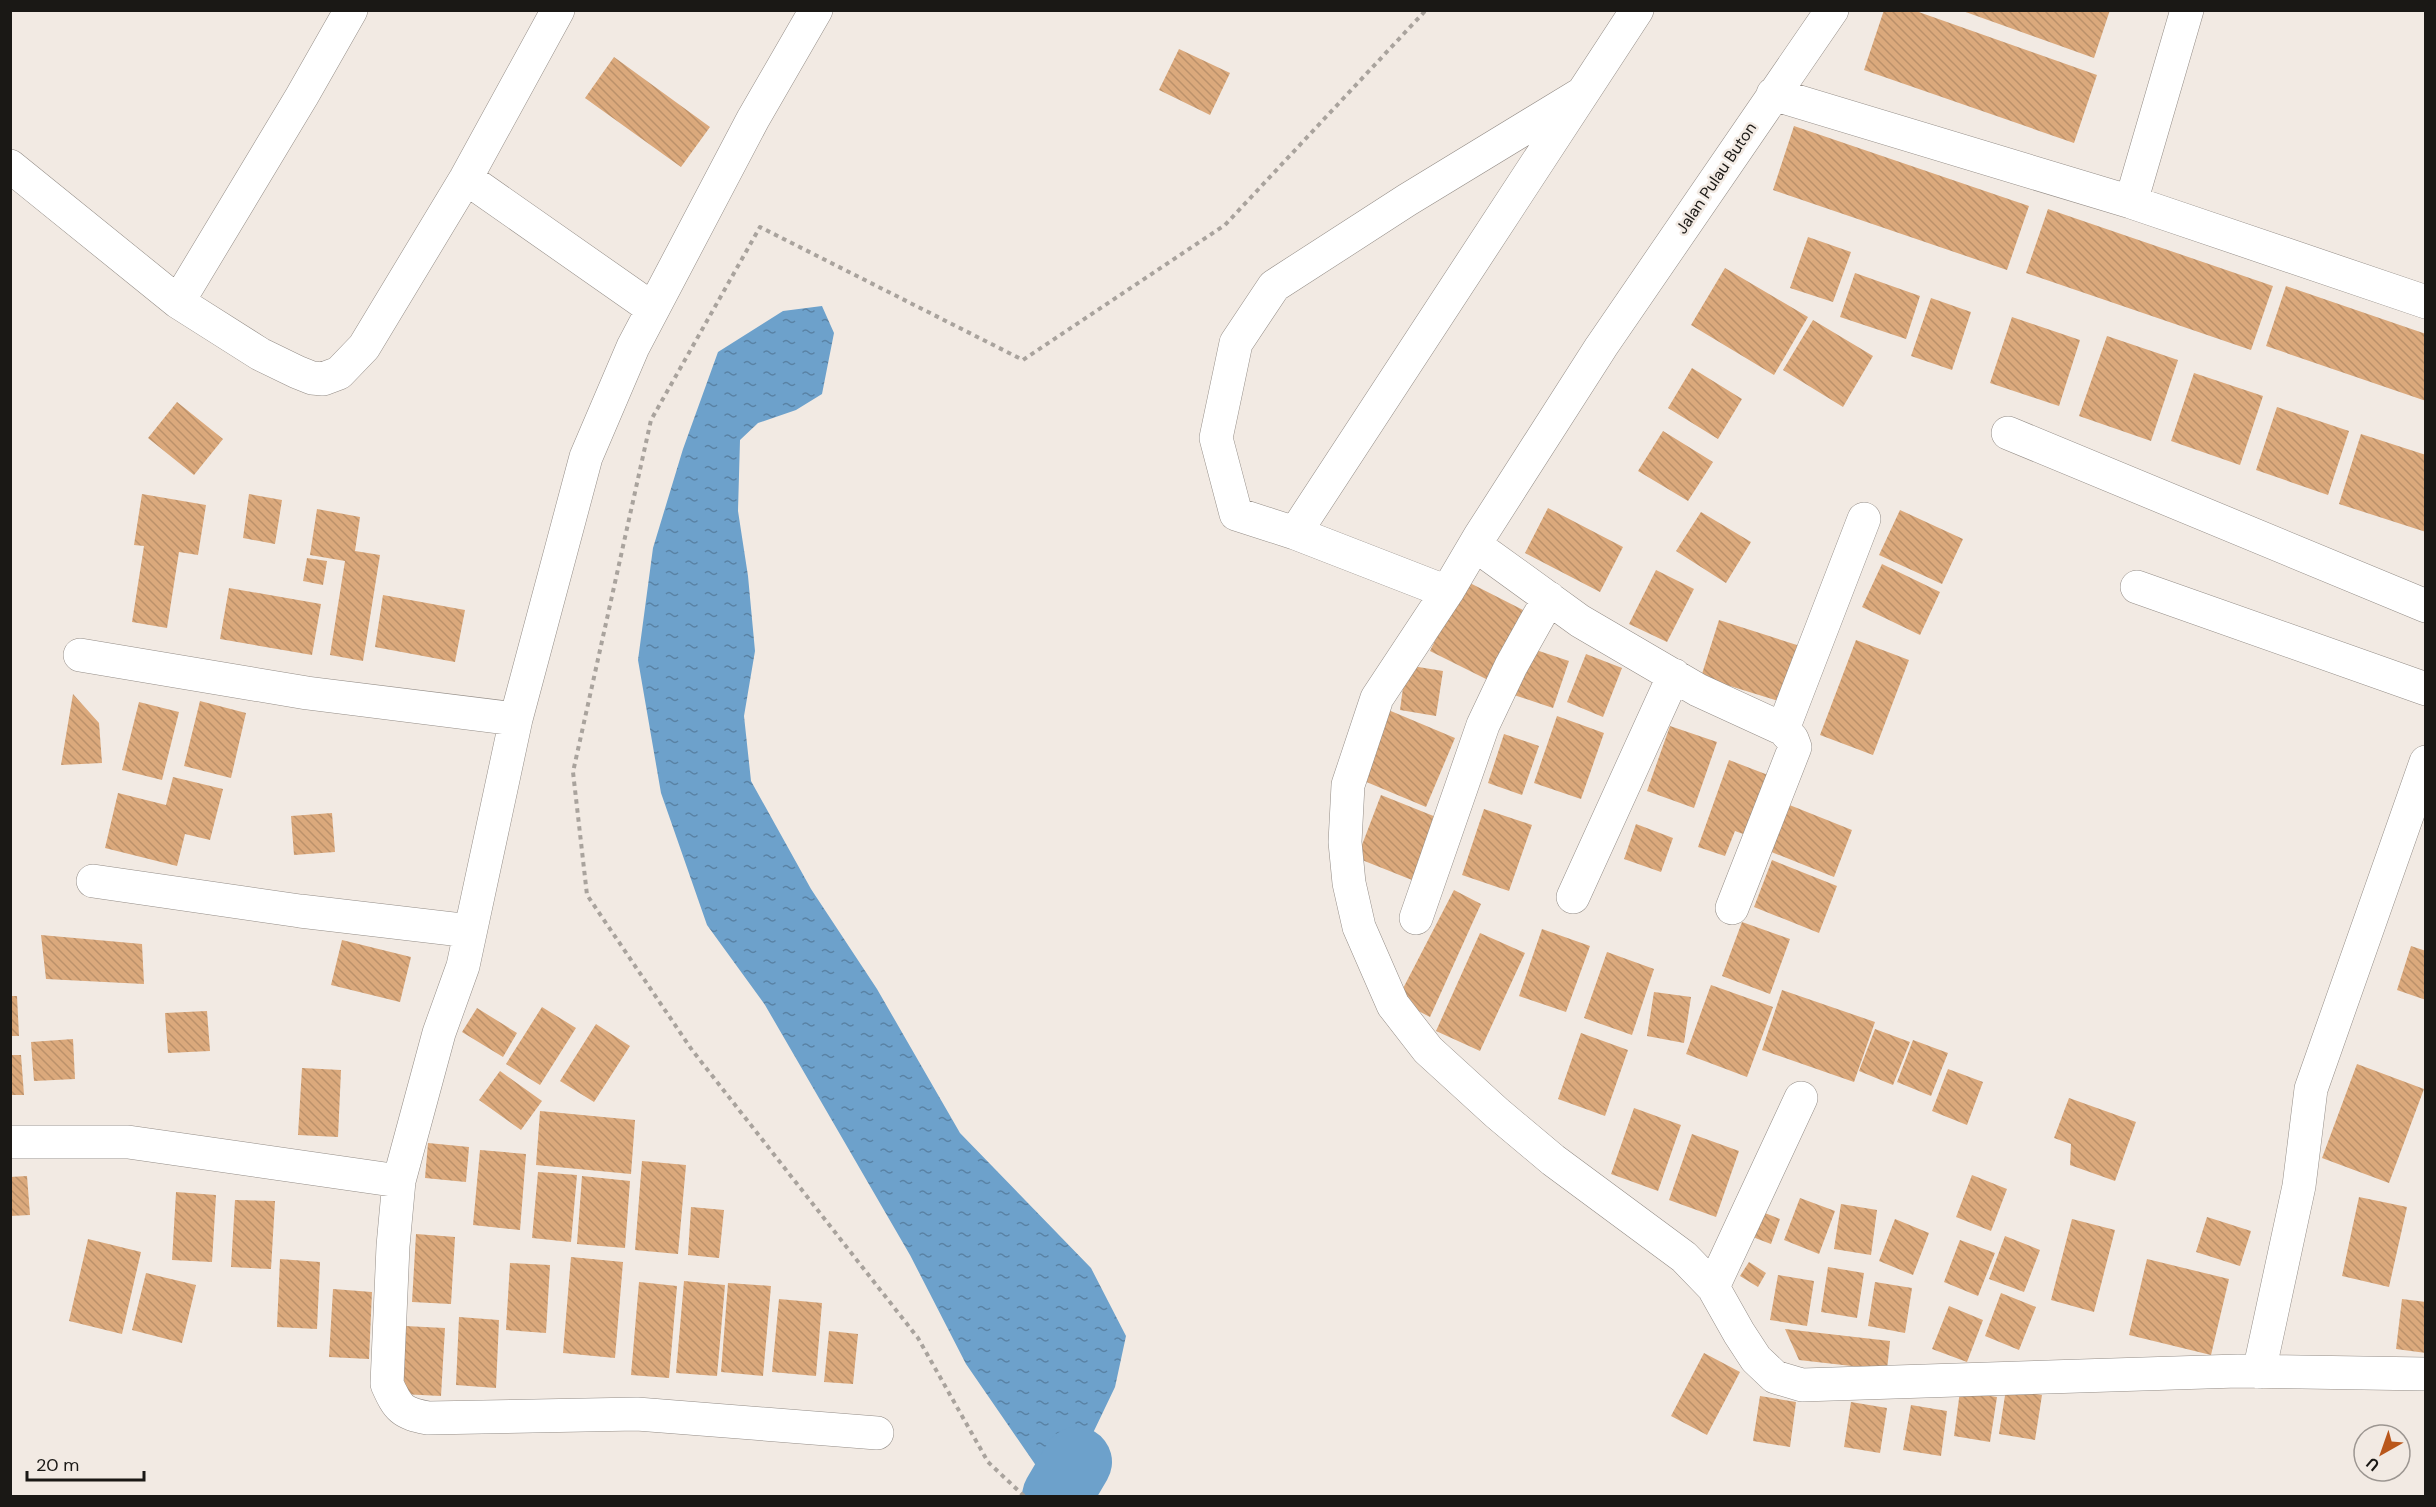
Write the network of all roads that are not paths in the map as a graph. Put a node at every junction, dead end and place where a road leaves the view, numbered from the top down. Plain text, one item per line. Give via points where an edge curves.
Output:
1 (351, 10) edge
2 (558, 10) edge
3 (816, 10) edge
4 (1832, 10) edge
5 (2187, 10) edge
6 (1628, 17) edge
7 (1581, 94) junction
8 (1773, 94) junction
9 (10, 166) edge
10 (466, 178) junction
11 (2131, 201) junction
12 (178, 302) junction
13 (2426, 302) edge
14 (653, 309) junction
15 (2008, 433) dead end
16 (1863, 519) dead end
17 (1295, 533) junction
18 (1475, 545) junction
19 (2137, 587) dead end
20 (1447, 592) junction
21 (1549, 598) junction
22 (2426, 606) edge
23 (80, 655) dead end
24 (1674, 675) junction
25 (2426, 689) edge
26 (516, 719) junction
27 (1783, 729) junction
28 (2426, 762) edge
29 (93, 881) dead end
30 (1573, 897) dead end
31 (1732, 908) dead end
32 (1416, 918) dead end
33 (470, 931) junction
34 (1801, 1098) dead end
35 (10, 1142) edge
36 (399, 1181) junction
37 (1713, 1287) junction
38 (2259, 1372) junction
39 (2426, 1374) edge
40 (877, 1433) dead end

1 - 12 street
2 - 10 street
3 - 14 street via 753,119
4 - 8 street, Jalan Pulau Buton
5 - 11 street
6 - 7 street
7 - 17 street
7 - 17 street via 1274,286 1236,343 1216,438 1236,514
8 - 11 street
8 - 18 street, Jalan Pulau Buton via 1601,347
9 - 12 street
10 - 12 street via 364,347 339,373 323,379 297,372 260,354
10 - 14 street
11 - 13 street
14 - 26 street via 586,457
15 - 22 street
16 - 27 street
17 - 20 street
18 - 20 street, Jalan Pulau Buton
18 - 21 street
19 - 25 street
20 - 37 street, Jalan Pulau Buton via 1377,698 1348,785 1345,842 1359,927 1393,1005 1428,1050 1553,1160 1684,1257
21 - 24 street via 1580,621
21 - 32 street via 1483,725
23 - 26 street via 307,693
24 - 27 street
24 - 30 street
26 - 33 street
27 - 31 street via 1795,747
28 - 38 street via 2311,1089 2299,1186
29 - 33 street
33 - 36 street
34 - 37 street
35 - 36 street via 128,1142
36 - 40 street via 387,1384 393,1398 408,1414 428,1418 637,1414
37 - 38 street, Jalan Pulau Buton via 1756,1359 1775,1377 1802,1385
38 - 39 street, Jalan Pulau Buton

